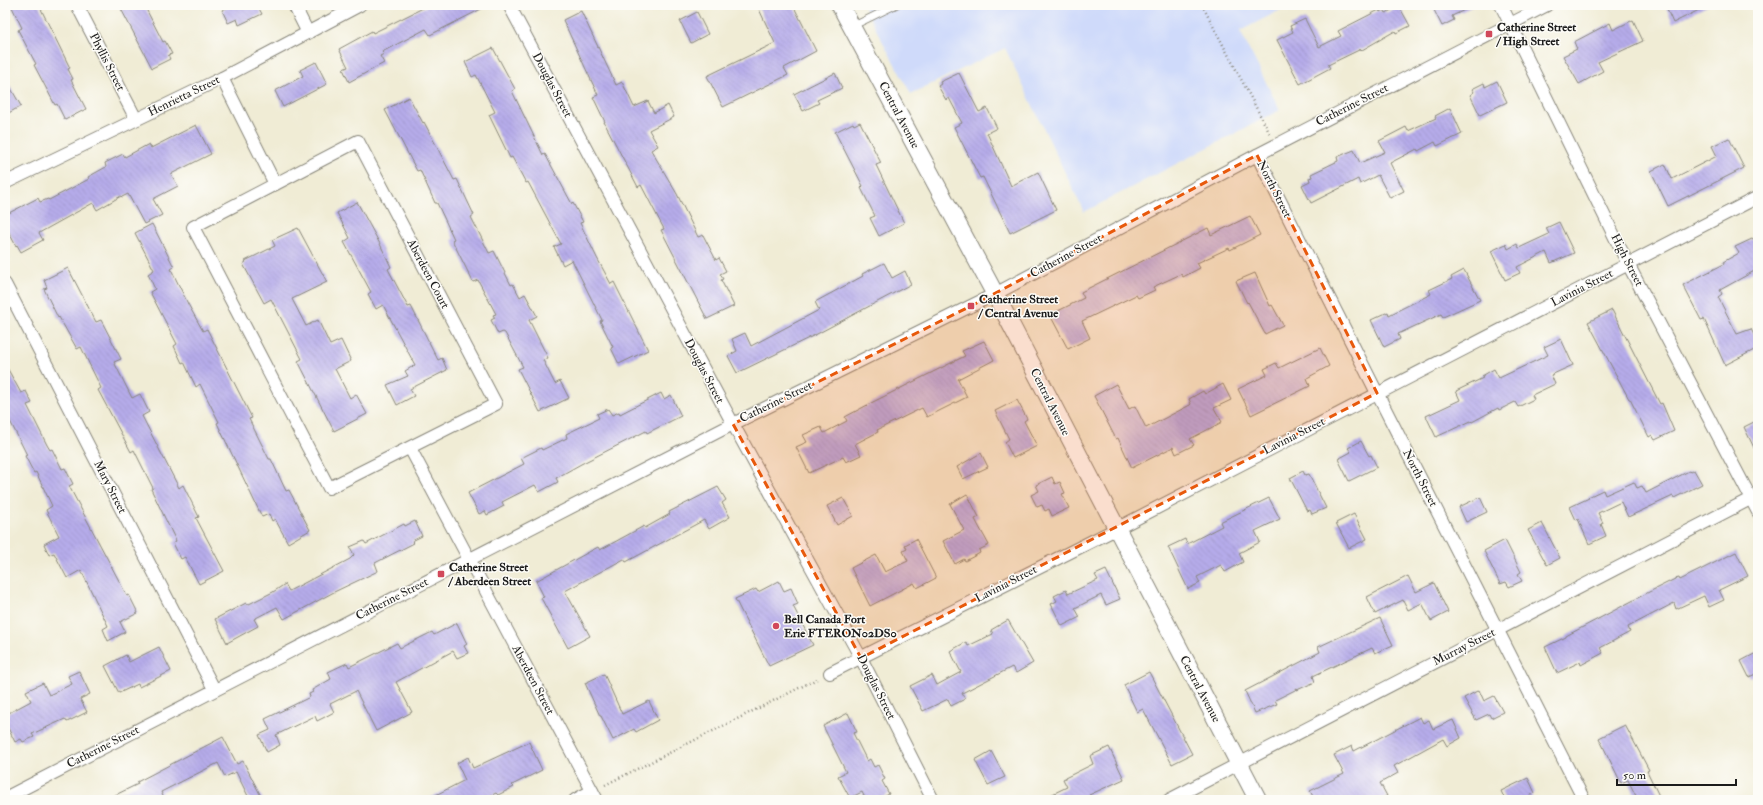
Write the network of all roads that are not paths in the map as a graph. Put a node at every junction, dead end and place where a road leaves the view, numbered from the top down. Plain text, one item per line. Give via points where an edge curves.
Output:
1 (77, 5) edge
2 (294, 5) edge
3 (360, 5) edge
4 (509, 5) edge
5 (840, 5) edge
6 (896, 5) edge
7 (1501, 5) edge
8 (1547, 5) edge
9 (1510, 23) junction
10 (852, 27) junction
11 (308, 33) junction
12 (222, 78) junction
13 (136, 119) junction
14 (1257, 155) junction
15 (5, 183) edge
16 (275, 184) junction
17 (1758, 197) edge
18 (1628, 264) junction
19 (5, 284) edge
20 (994, 294) junction
21 (1376, 393) junction
22 (733, 424) junction
23 (410, 448) junction
24 (1755, 497) edge
25 (1758, 512) edge
26 (1116, 528) junction
27 (468, 560) junction
28 (1498, 630) junction
29 (860, 658) junction
30 (830, 673) road end
31 (214, 689) junction
32 (1239, 764) junction
33 (595, 795) edge
34 (5, 798) edge
35 (575, 800) edge
36 (933, 800) edge
37 (1169, 800) edge
38 (1258, 800) edge
39 (1584, 800) edge

1 - 13 street, Phyllis Street
2 - 11 street
3 - 11 street, Henrietta Street
4 - 22 street, Douglas Street
5 - 10 main road, Central Avenue
6 - 10 lane
7 - 9 street, High Street
8 - 9 street, Catherine Street
9 - 14 street, Catherine Street
9 - 18 street, High Street
10 - 20 main road, Central Avenue
11 - 12 street, Henrietta Street
12 - 13 street, Henrietta Street
12 - 16 street
13 - 15 street, Henrietta Street
14 - 20 street, Catherine Street
14 - 21 street, North Street
16 - 23 street, Aberdeen Court via 193,227 329,488
16 - 23 street, Aberdeen Court via 358,141 496,404
17 - 18 street, Lavinia Street
18 - 21 street, Lavinia Street
18 - 24 street, High Street
19 - 31 street, Mary Street
20 - 22 street, Catherine Street
20 - 26 main road, Central Avenue
21 - 26 street, Lavinia Street
21 - 28 street, North Street
22 - 27 street, Catherine Street
22 - 29 street, Douglas Street
23 - 27 street
24 - 25 street, High Street
24 - 28 street, Murray Street
26 - 29 street, Lavinia Street
26 - 32 main road, Central Avenue
27 - 31 street, Catherine Street
27 - 33 street, Aberdeen Street
28 - 32 street, Murray Street
28 - 39 street, North Street
29 - 30 street, Lavinia Street
29 - 36 street, Douglas Street
31 - 34 street, Catherine Street
32 - 37 street, Murray Street
32 - 38 main road, Central Avenue
33 - 35 street

